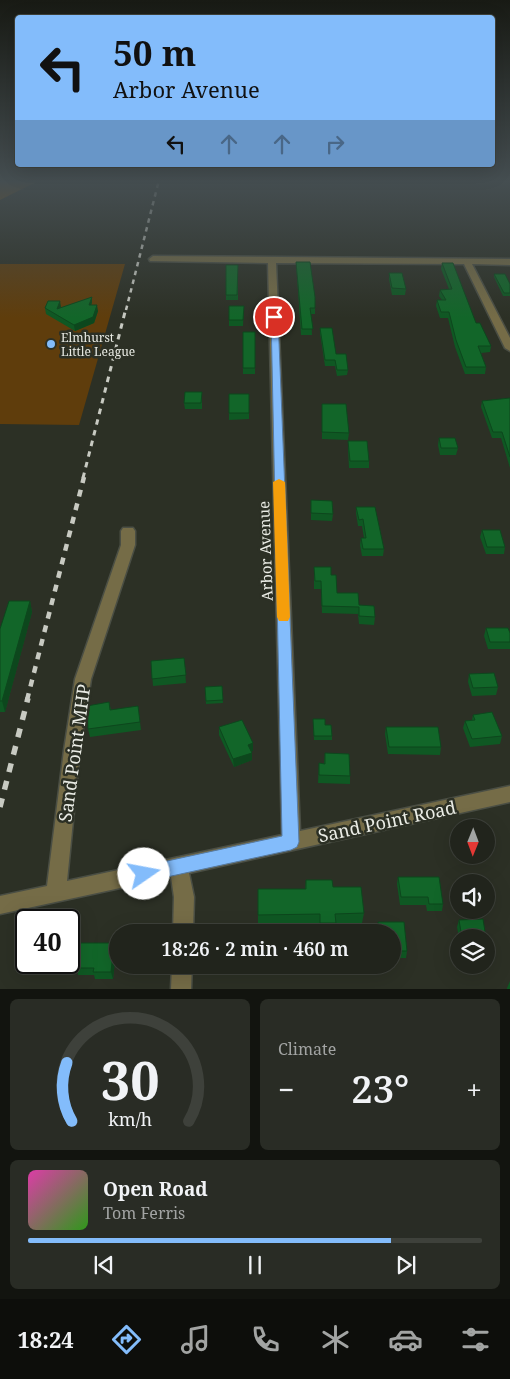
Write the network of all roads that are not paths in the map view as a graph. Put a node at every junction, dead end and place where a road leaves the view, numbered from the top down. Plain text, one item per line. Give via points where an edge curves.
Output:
1 (153, 259) dead end
2 (272, 259) junction
3 (467, 262) junction
4 (510, 262) edge
5 (510, 348) edge
6 (128, 531) dead end
7 (510, 794) edge
8 (291, 842) junction
9 (178, 867) junction
10 (56, 892) junction
11 (0, 905) edge
12 (183, 924) edge
13 (182, 974) edge
14 (181, 989) edge

1 - 2 street
2 - 3 street
2 - 8 street, Arbor Avenue
3 - 4 street
3 - 5 street
6 - 10 street, Sand Point MHP via 128,545 84,679 72,750
7 - 8 street, Sand Point Road
8 - 9 street, Sand Point Road
9 - 10 street, Sand Point Road
9 - 12 street via 184,897
10 - 11 street, Sand Point Road
13 - 14 street

